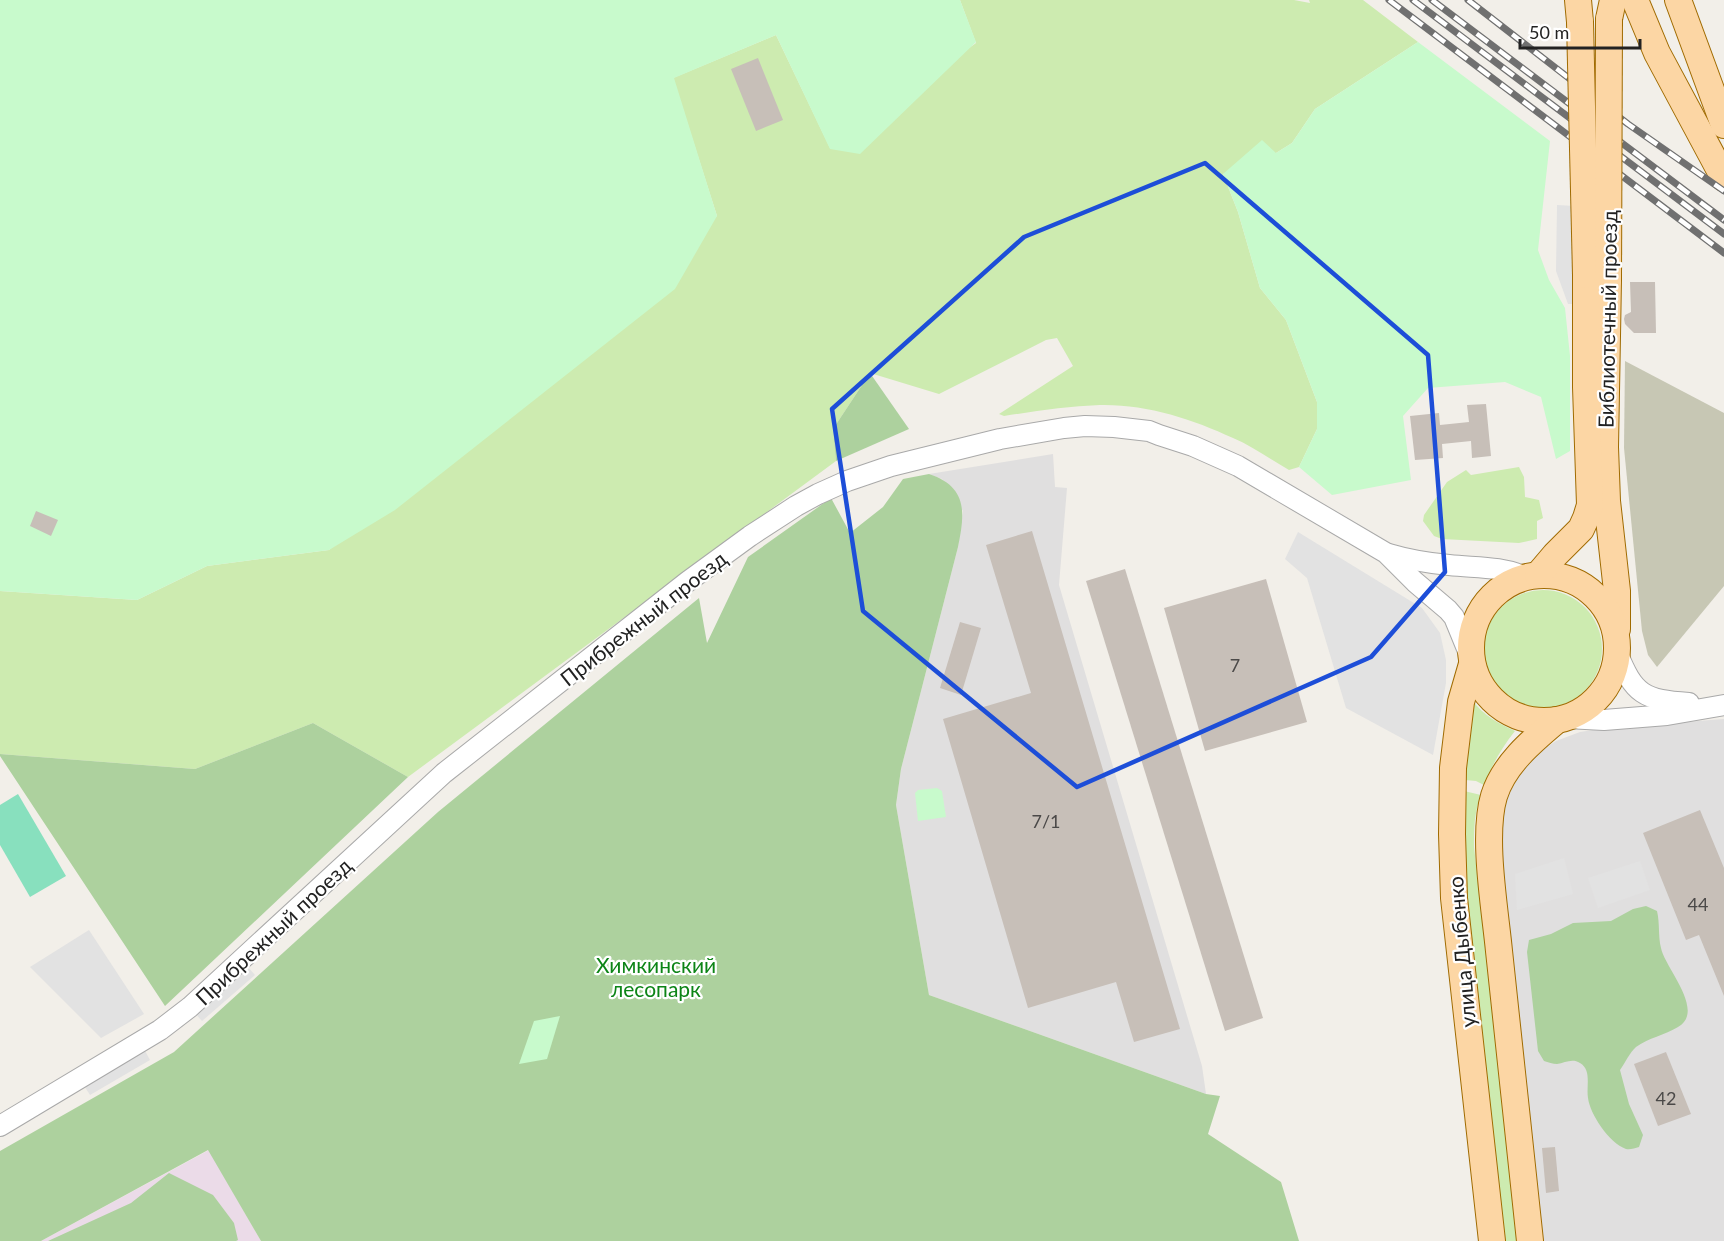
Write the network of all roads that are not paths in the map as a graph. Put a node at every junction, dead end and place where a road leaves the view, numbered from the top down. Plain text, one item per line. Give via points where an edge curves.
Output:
1 (1635, 0) edge
2 (1678, 0) edge
3 (1611, 10) edge
4 (1579, 11) edge
5 (1724, 125) edge
6 (1724, 177) edge
7 (1597, 277) junction
8 (1386, 554) junction
9 (1533, 576) junction
10 (1617, 645) junction
11 (1471, 660) junction
12 (1723, 705) edge
13 (1562, 719) junction
14 (0, 1126) edge
15 (1492, 1241) edge
16 (1530, 1241) edge

1 - 6 main road via 1658,53
2 - 5 main road
3 - 7 main road, Библиотечный проезд, bridge
4 - 7 main road, Библиотечный проезд, bridge
7 - 9 main road, Библиотечный проезд via 1586,387 1590,505 1581,529
7 - 10 main road, Библиотечный проезд
8 - 9 street, Прибрежный проезд via 1435,564 1508,569
8 - 11 street, Прибрежный проезд via 1454,617
8 - 14 street, Прибрежный проезд via 1238,466 1149,431 1085,426 1041,431 956,449 847,481 796,506 732,549 452,766 230,972 160,1030
9 - 10 main road via 1557,576 1590,591 1612,621
9 - 11 main road via 1500,589 1484,606 1470,640
10 - 12 street via 1632,684 1648,696 1664,701
10 - 13 main road via 1613,674 1602,693 1586,708
11 - 13 main road via 1478,682 1503,710 1538,722
11 - 15 main road, улица Дыбенко via 1452,768 1454,898
12 - 13 street via 1667,715
13 - 16 main road, улица Дыбенко via 1512,763 1494,796 1490,816 1493,888

